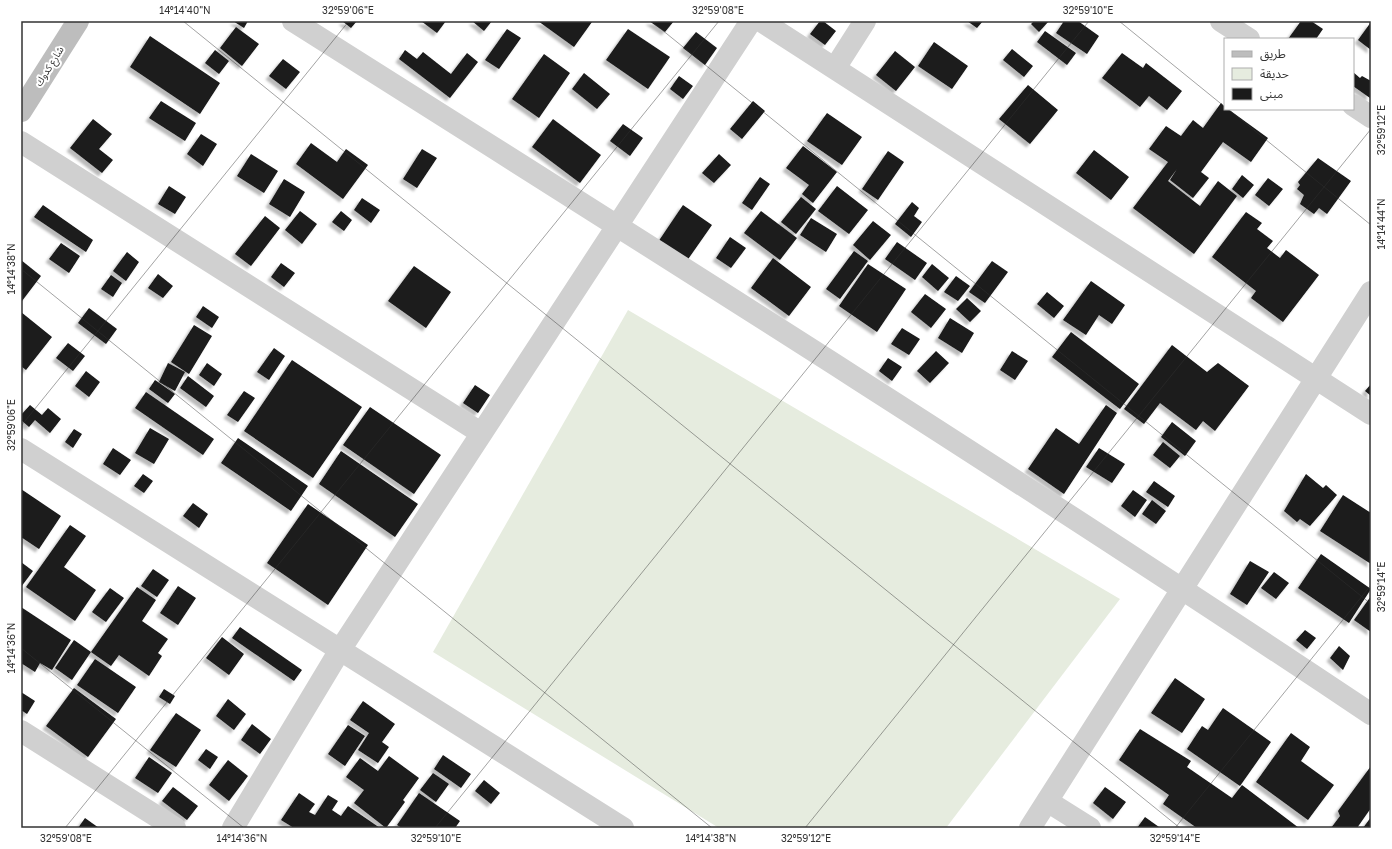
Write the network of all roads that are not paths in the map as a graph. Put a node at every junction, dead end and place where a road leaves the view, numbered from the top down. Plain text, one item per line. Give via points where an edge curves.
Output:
1 (78, 21) edge
2 (293, 21) edge
3 (751, 21) edge
4 (761, 21) edge
5 (864, 21) edge
6 (1220, 21) edge
7 (1247, 38) edge
8 (835, 68) junction
9 (1354, 106) edge
10 (21, 111) edge
11 (1371, 117) edge
12 (21, 142) edge
13 (617, 225) junction
14 (1371, 292) edge
15 (1316, 378) junction
16 (1371, 414) edge
17 (481, 433) junction
18 (21, 449) edge
19 (1182, 588) junction
20 (340, 650) junction
21 (1371, 714) edge
22 (21, 731) edge
23 (1047, 801) junction
24 (175, 828) edge
25 (233, 828) edge
26 (622, 828) edge
27 (1030, 828) edge
28 (1090, 828) edge

1 - 10 street, شارع كدوك
2 - 13 street
3 - 13 street
4 - 8 street
5 - 8 street
6 - 7 street
8 - 15 street
9 - 11 street
12 - 17 street
13 - 17 street
13 - 19 street
14 - 15 street
15 - 16 street
15 - 19 street
17 - 20 street
18 - 20 street
19 - 21 street
19 - 23 street
20 - 25 street
20 - 26 street
22 - 24 street
23 - 27 street
23 - 28 street

